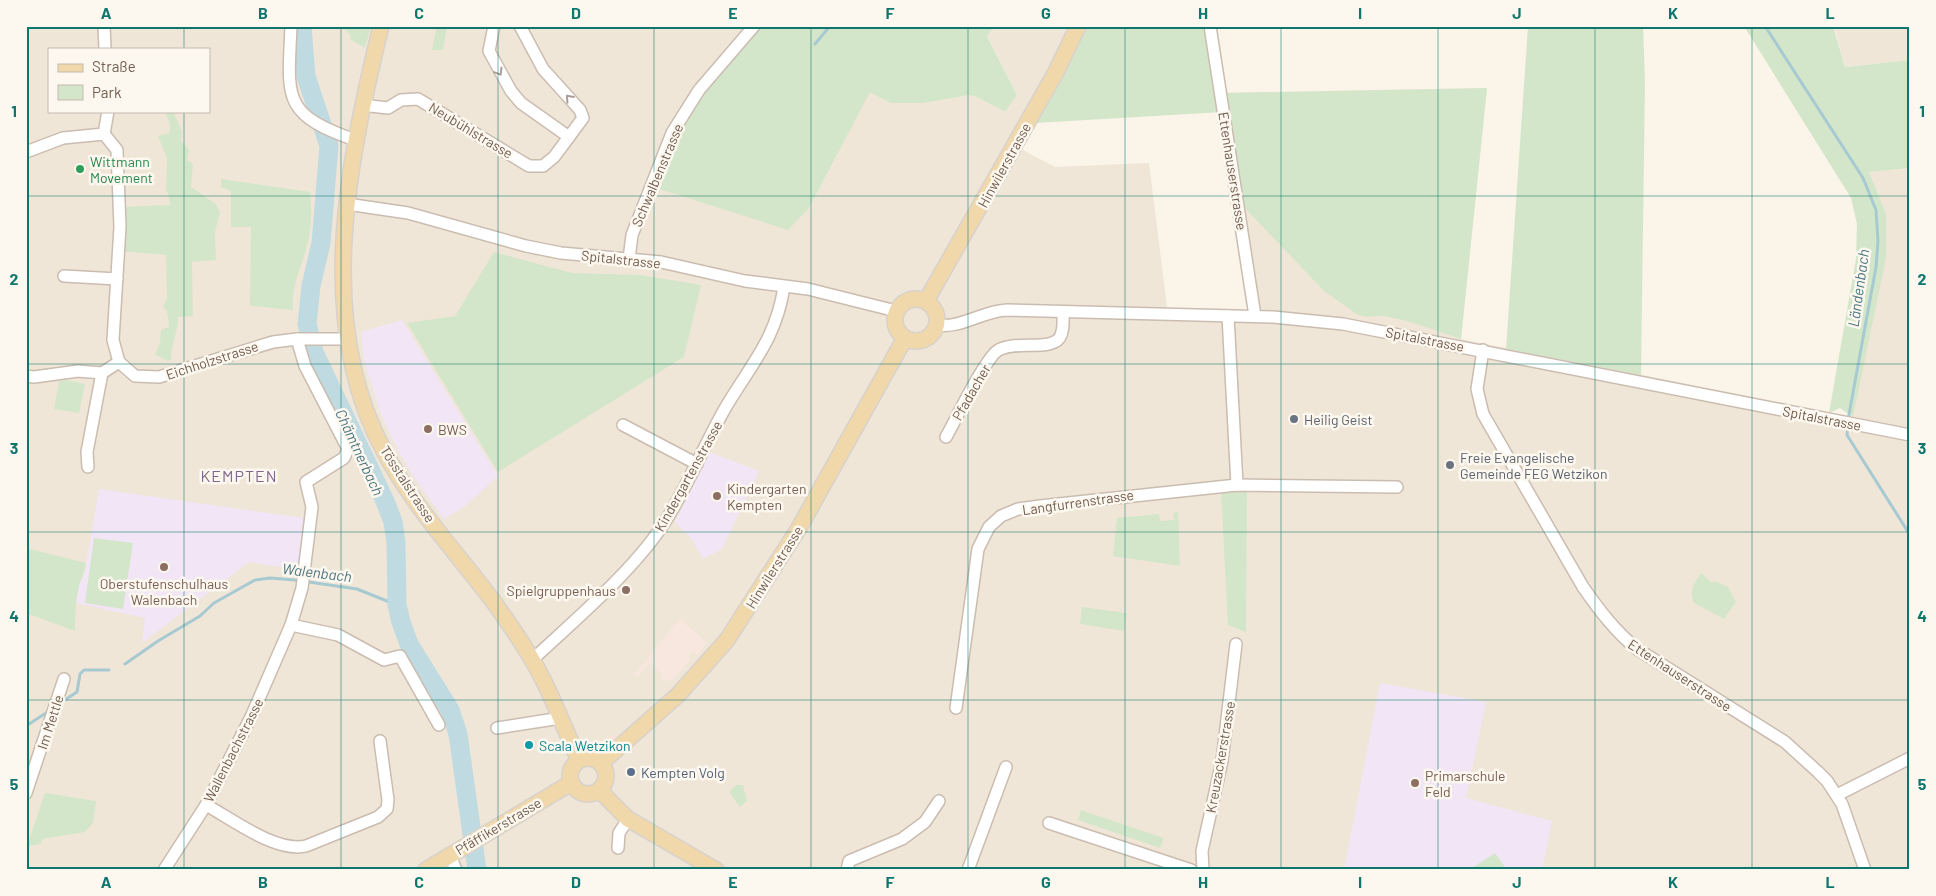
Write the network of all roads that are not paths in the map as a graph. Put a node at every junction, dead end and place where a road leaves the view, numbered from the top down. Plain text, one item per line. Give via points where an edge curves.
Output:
1 (104, 26) edge
2 (291, 26) edge
3 (381, 26) edge
4 (494, 26) edge
5 (520, 26) edge
6 (754, 26) edge
7 (1078, 26) edge
8 (1210, 26) edge
9 (105, 48) edge
10 (362, 105) junction
11 (108, 112) edge
12 (104, 134) junction
13 (569, 137) junction
14 (356, 140) junction
15 (26, 152) edge
16 (347, 204) junction
17 (629, 258) junction
18 (64, 276) dead end
19 (117, 280) junction
20 (784, 286) junction
21 (926, 301) junction
22 (896, 311) junction
23 (1063, 312) junction
24 (1228, 316) junction
25 (1254, 316) junction
26 (936, 325) junction
27 (905, 338) junction
28 (299, 339) junction
29 (346, 339) junction
30 (1483, 350) junction
31 (119, 362) junction
32 (102, 372) junction
33 (26, 376) edge
34 (623, 425) dead end
35 (1910, 435) edge
36 (946, 437) dead end
37 (697, 464) junction
38 (88, 467) dead end
39 (1237, 485) junction
40 (1397, 487) dead end
41 (291, 625) junction
42 (1236, 644) dead end
43 (532, 660) junction
44 (64, 679) dead end
45 (956, 708) dead end
46 (561, 718) junction
47 (438, 725) dead end
48 (497, 728) dead end
49 (380, 741) dead end
50 (1910, 758) edge
51 (579, 760) junction
52 (601, 763) junction
53 (1006, 767) dead end
54 (571, 784) junction
55 (600, 791) junction
56 (26, 794) edge
57 (1837, 795) junction
58 (939, 801) dead end
59 (206, 805) junction
60 (628, 819) junction
61 (1049, 823) dead end
62 (618, 848) dead end
63 (455, 852) junction
64 (164, 870) edge
65 (426, 870) edge
66 (456, 870) edge
67 (716, 870) edge
68 (847, 870) edge
69 (968, 870) edge
70 (1192, 870) edge
71 (1203, 870) edge
72 (1865, 870) edge

1 - 9 street
2 - 14 street via 289,85 294,103 309,119
3 - 10 main road, Tösstalstrasse
4 -> 13 street via 489,52 511,91 521,103
13 -> 5 street, Neubühlstrasse via 583,118 580,110 543,69
6 - 17 street, Schwalbenstrasse via 699,90 672,133 632,235
7 - 21 main road, Hinwilerstrasse via 1056,72
8 - 25 street, Ettenhauserstrasse via 1254,299
10 - 13 street, Neubühlstrasse via 388,108 402,100 418,99 529,166 543,166
10 - 14 main road, Tösstalstrasse
11 - 12 street
12 - 15 street via 63,138
12 - 19 street via 117,150 120,227
14 - 16 main road, Tösstalstrasse
16 - 17 street, Spitalstrasse via 408,213 562,253
16 - 29 main road, Tösstalstrasse via 343,284
17 - 20 street, Spitalstrasse
18 - 19 street
19 - 31 street via 113,340
20 - 22 street, Spitalstrasse
20 - 37 street, Kindergartenstrasse via 769,340 727,406
21 - 22 main road via 909,299
21 - 26 main road via 935,312
22 - 27 main road via 896,329
23 - 24 street, Spitalstrasse
23 - 26 street, Spitalstrasse via 995,311 952,326
23 - 36 street, Pfadacher via 1062,334 1056,342 1005,347 992,357
24 - 25 street, Spitalstrasse
24 - 39 street
25 - 30 street, Spitalstrasse via 1343,324
26 - 27 main road via 931,335 921,340
27 - 52 main road, Hinwilerstrasse via 799,528 726,640 678,695
28 - 29 street, Eichholzstrasse
28 - 31 street, Eichholzstrasse via 257,346 159,378 135,376
28 - 41 street, Wallenbachstrasse via 305,366 348,449 344,458 306,482 312,507 302,588
29 - 43 main road, Tösstalstrasse via 358,388 384,451 402,482 493,602
30 - 35 street, Spitalstrasse
30 - 57 street, Ettenhauserstrasse via 1476,390 1483,414 1598,609 1636,649 1784,742 1827,781
31 - 32 street
32 - 33 street
32 - 38 street via 87,452
34 - 37 street
37 - 43 street, Kindergartenstrasse via 668,517 647,546
39 - 40 street, Langfurrenstrasse
39 - 45 street, Langfurrenstrasse via 1050,504 1018,509 995,521 978,549
41 - 47 street via 344,638 384,660 400,656
41 - 59 street, Wallenbachstrasse via 251,717
42 - 71 street, Kreuzackerstrasse via 1222,761 1202,851
43 - 46 main road, Tösstalstrasse
44 - 56 street, Im Mettle
46 - 48 street
46 - 51 main road, Tösstalstrasse
49 - 59 street via 387,809 378,817 306,846 279,845
50 - 57 street
51 - 52 main road via 590,758
51 - 54 main road via 572,768
52 - 55 main road via 606,774
53 - 69 street
54 - 55 main road via 584,794
54 - 63 main road, Pfäffikerstrasse
55 - 60 main road
57 - 72 street, Ettenhauserstrasse
58 - 68 street via 925,822 902,839 850,861
59 - 64 street, Wallenbachstrasse
60 - 62 street via 619,832
60 - 67 main road
61 - 70 street
63 - 65 main road, Pfäffikerstrasse
63 - 66 street

